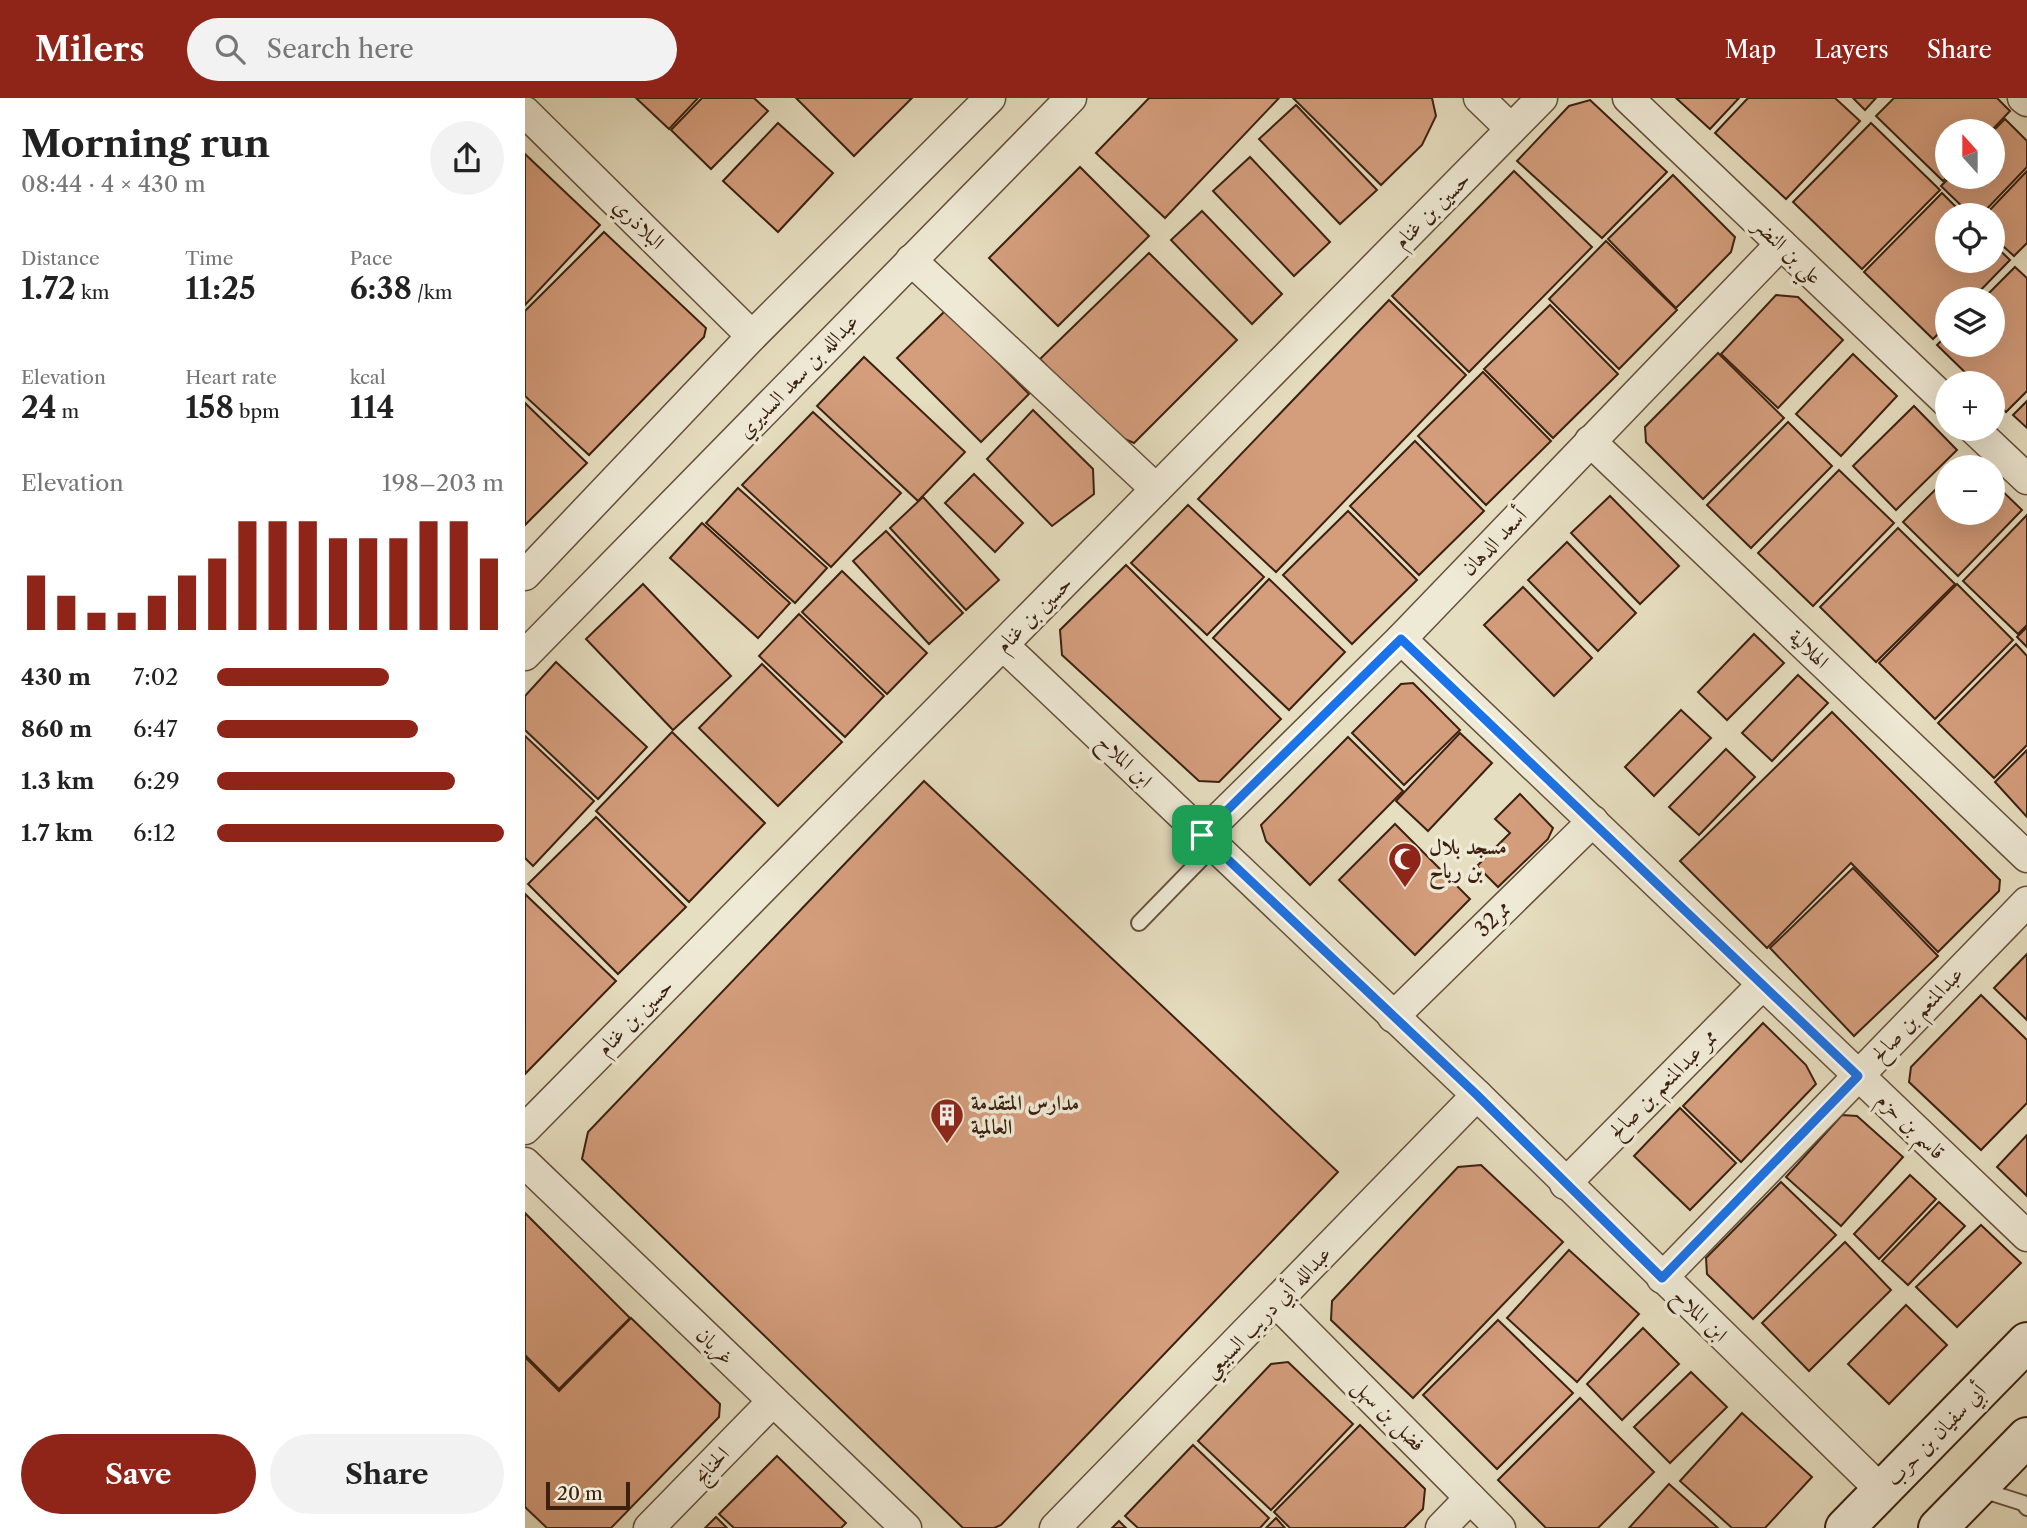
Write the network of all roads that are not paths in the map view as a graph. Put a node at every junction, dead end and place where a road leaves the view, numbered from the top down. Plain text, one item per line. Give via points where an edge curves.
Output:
1 (1072, 98) edge
2 (1479, 98) edge
3 (1542, 98) edge
4 (1628, 98) edge
5 (978, 102) edge
6 (525, 112) edge
7 (1511, 129) junction
8 (1781, 244) junction
9 (911, 260) junction
10 (752, 337) junction
11 (1935, 391) edge
12 (1590, 441) junction
13 (1987, 441) edge
14 (2027, 479) edge
15 (1156, 489) junction
16 (525, 575) edge
17 (1401, 639) junction
18 (1003, 645) junction
19 (525, 655) edge
20 (1593, 821) junction
21 (1208, 840) junction
22 (2027, 857) edge
23 (2027, 902) edge
24 (1139, 923) dead end
25 (1762, 985) junction
26 (1393, 1017) junction
27 (1858, 1076) junction
28 (1477, 1095) junction
29 (525, 1129) edge
30 (525, 1163) edge
31 (1565, 1184) junction
32 (2027, 1236) edge
33 (1662, 1278) junction
34 (1277, 1303) junction
35 (2027, 1342) edge
36 (773, 1401) junction
37 (2027, 1437) edge
38 (1977, 1488) junction
39 (1881, 1491) junction
40 (1470, 1498) junction
41 (2027, 1508) edge
42 (649, 1528) edge
43 (906, 1528) edge
44 (1055, 1528) edge
45 (1441, 1528) edge
46 (1500, 1528) edge
47 (1845, 1528) edge
48 (1938, 1528) edge

1 - 9 street, عبدالله بن سعد السديري
2 - 7 street
3 - 7 street, حسين بن غنام
4 - 8 street, علي بن النضر
5 - 10 street
6 - 10 street, البلاذري
7 - 15 street, حسين بن غنام
8 - 11 street, علي بن النضر
8 - 12 street, أسعد الدهان
9 - 15 street
9 - 19 street, عبدالله بن سعد السديري
10 - 16 street
12 - 17 street, أسعد الدهان
12 - 22 street, الهلالية
13 - 14 street
15 - 18 street, حسين بن غنام
17 - 20 street, قاسم بن حزم
17 - 21 street, أسعد الدهان
18 - 21 street, ابن الملاح
18 - 29 street, حسين بن غنام
20 - 25 street, قاسم بن حزم
20 - 26 street, ممر32
21 - 24 lane
21 - 26 street, ابن الملاح
23 - 27 street, عبدالمنعم بن صالح
25 - 27 street, قاسم بن حزم
25 - 31 street, ممر عبدالمنعم بن صالح
26 - 28 street, ابن الملاح
27 - 32 street, قاسم بن حزم
27 - 33 street, عبدالمنعم بن صالح
28 - 31 street, ابن الملاح
28 - 34 street, عبدالله أبي دريب السبيعي
30 - 36 street, غريان
31 - 33 street, ابن الملاح
33 - 39 street, ابن الملاح
34 - 40 street, فضل بن سهل
34 - 44 street, عبدالله أبي دريب السبيعي
35 - 39 street, أبي سفيان بن حرب
36 - 42 street, الحنابج
36 - 43 street, غريان
37 - 38 street
38 - 41 lane
38 - 48 street
39 - 47 street, أبي سفيان بن حرب
40 - 45 street
40 - 46 street, فضل بن سهل

